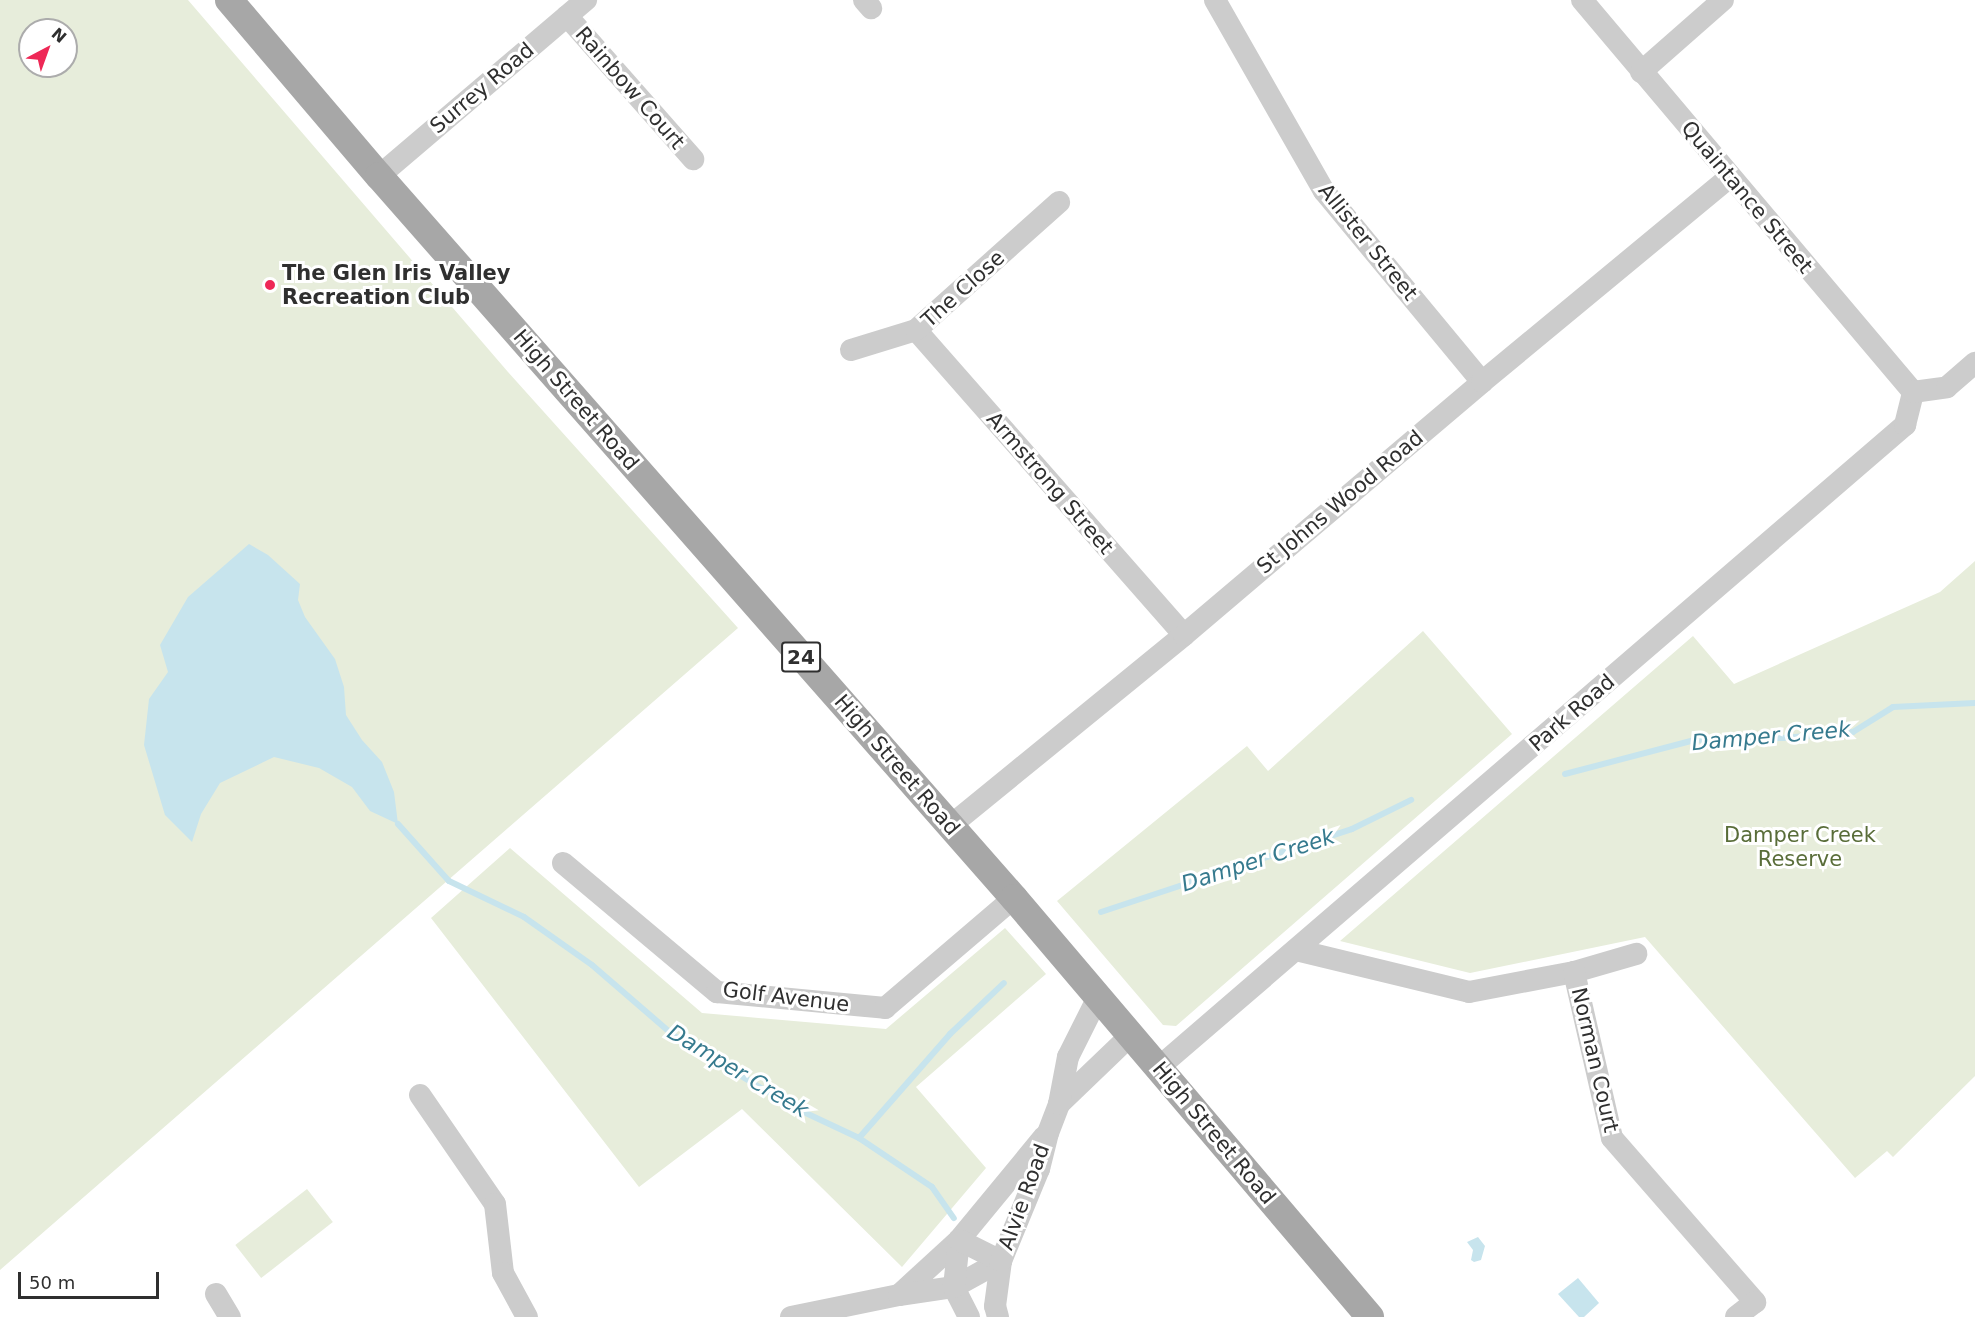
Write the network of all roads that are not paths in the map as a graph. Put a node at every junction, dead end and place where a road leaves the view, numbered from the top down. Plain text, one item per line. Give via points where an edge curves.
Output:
1 (229, 0) edge
2 (585, 0) edge
3 (1215, 0) edge
4 (1582, 0) edge
5 (1723, 0) edge
6 (567, 16) junction
7 (1641, 72) junction
8 (693, 159) dead end
9 (379, 176) junction
10 (1730, 177) junction
11 (1059, 202) dead end
12 (916, 330) junction
13 (852, 350) dead end
14 (1975, 363) edge
15 (1482, 382) junction
16 (1913, 392) junction
17 (1184, 635) junction
18 (950, 826) junction
19 (563, 863) dead end
20 (1014, 898) junction
21 (1296, 950) junction
22 (1636, 954) dead end
23 (1574, 972) junction
24 (1098, 997) junction
25 (1130, 1036) junction
26 (1158, 1068) junction
27 (420, 1095) dead end
28 (1059, 1104) junction
29 (1048, 1133) junction
30 (959, 1240) junction
31 (1001, 1261) junction
32 (954, 1287) junction
33 (216, 1294) dead end
34 (899, 1295) junction
35 (230, 1317) edge
36 (527, 1317) edge
37 (791, 1317) edge
38 (969, 1317) edge
39 (998, 1317) edge
40 (1370, 1317) edge
41 (1736, 1317) edge

1 - 9 main road, High Street Road / 24
2 - 6 street, Surrey Road
3 - 15 street, Allister Street via 1324,191
4 - 7 street, Quaintance Street
5 - 7 street
6 - 8 street, Rainbow Court
6 - 9 street, Surrey Road
7 - 10 street, Quaintance Street
9 - 18 main road, High Street Road / 24
10 - 15 street, St Johns Wood Road
10 - 16 street, Quaintance Street
11 - 12 street, The Close
12 - 13 street, The Close
12 - 17 street, Armstrong Street
14 - 16 street via 1947,387
15 - 17 street, St Johns Wood Road
16 - 21 street, Park Road via 1905,425
17 - 18 street, St Johns Wood Road
18 - 20 main road, High Street Road / 24
19 - 20 street, Golf Avenue via 717,992 885,1008
20 - 24 main road, High Street Road / 24
21 - 23 street, Norman Court via 1469,992
21 - 26 street, Park Road
22 - 23 street, Norman Court
23 - 41 street, Norman Court via 1612,1138 1755,1302
24 - 25 main road, High Street Road / 24
24 - 28 street, Alvie Road via 1068,1057
25 - 26 main road, High Street Road / 24
25 - 28 street, Alvie Road
26 - 40 main road, High Street Road / 24
27 - 36 street via 495,1204 503,1273
28 - 29 street, Alvie Road
29 - 30 street, Alvie Road
29 - 31 street, Alvie Road via 1039,1169
30 - 31 street
30 - 32 street
30 - 34 street, Alvie Road
31 - 32 street, Alvie Road
31 - 39 street via 995,1306
32 - 34 street, Alvie Road
32 - 38 street
33 - 35 street
34 - 37 street, Alvie Road

